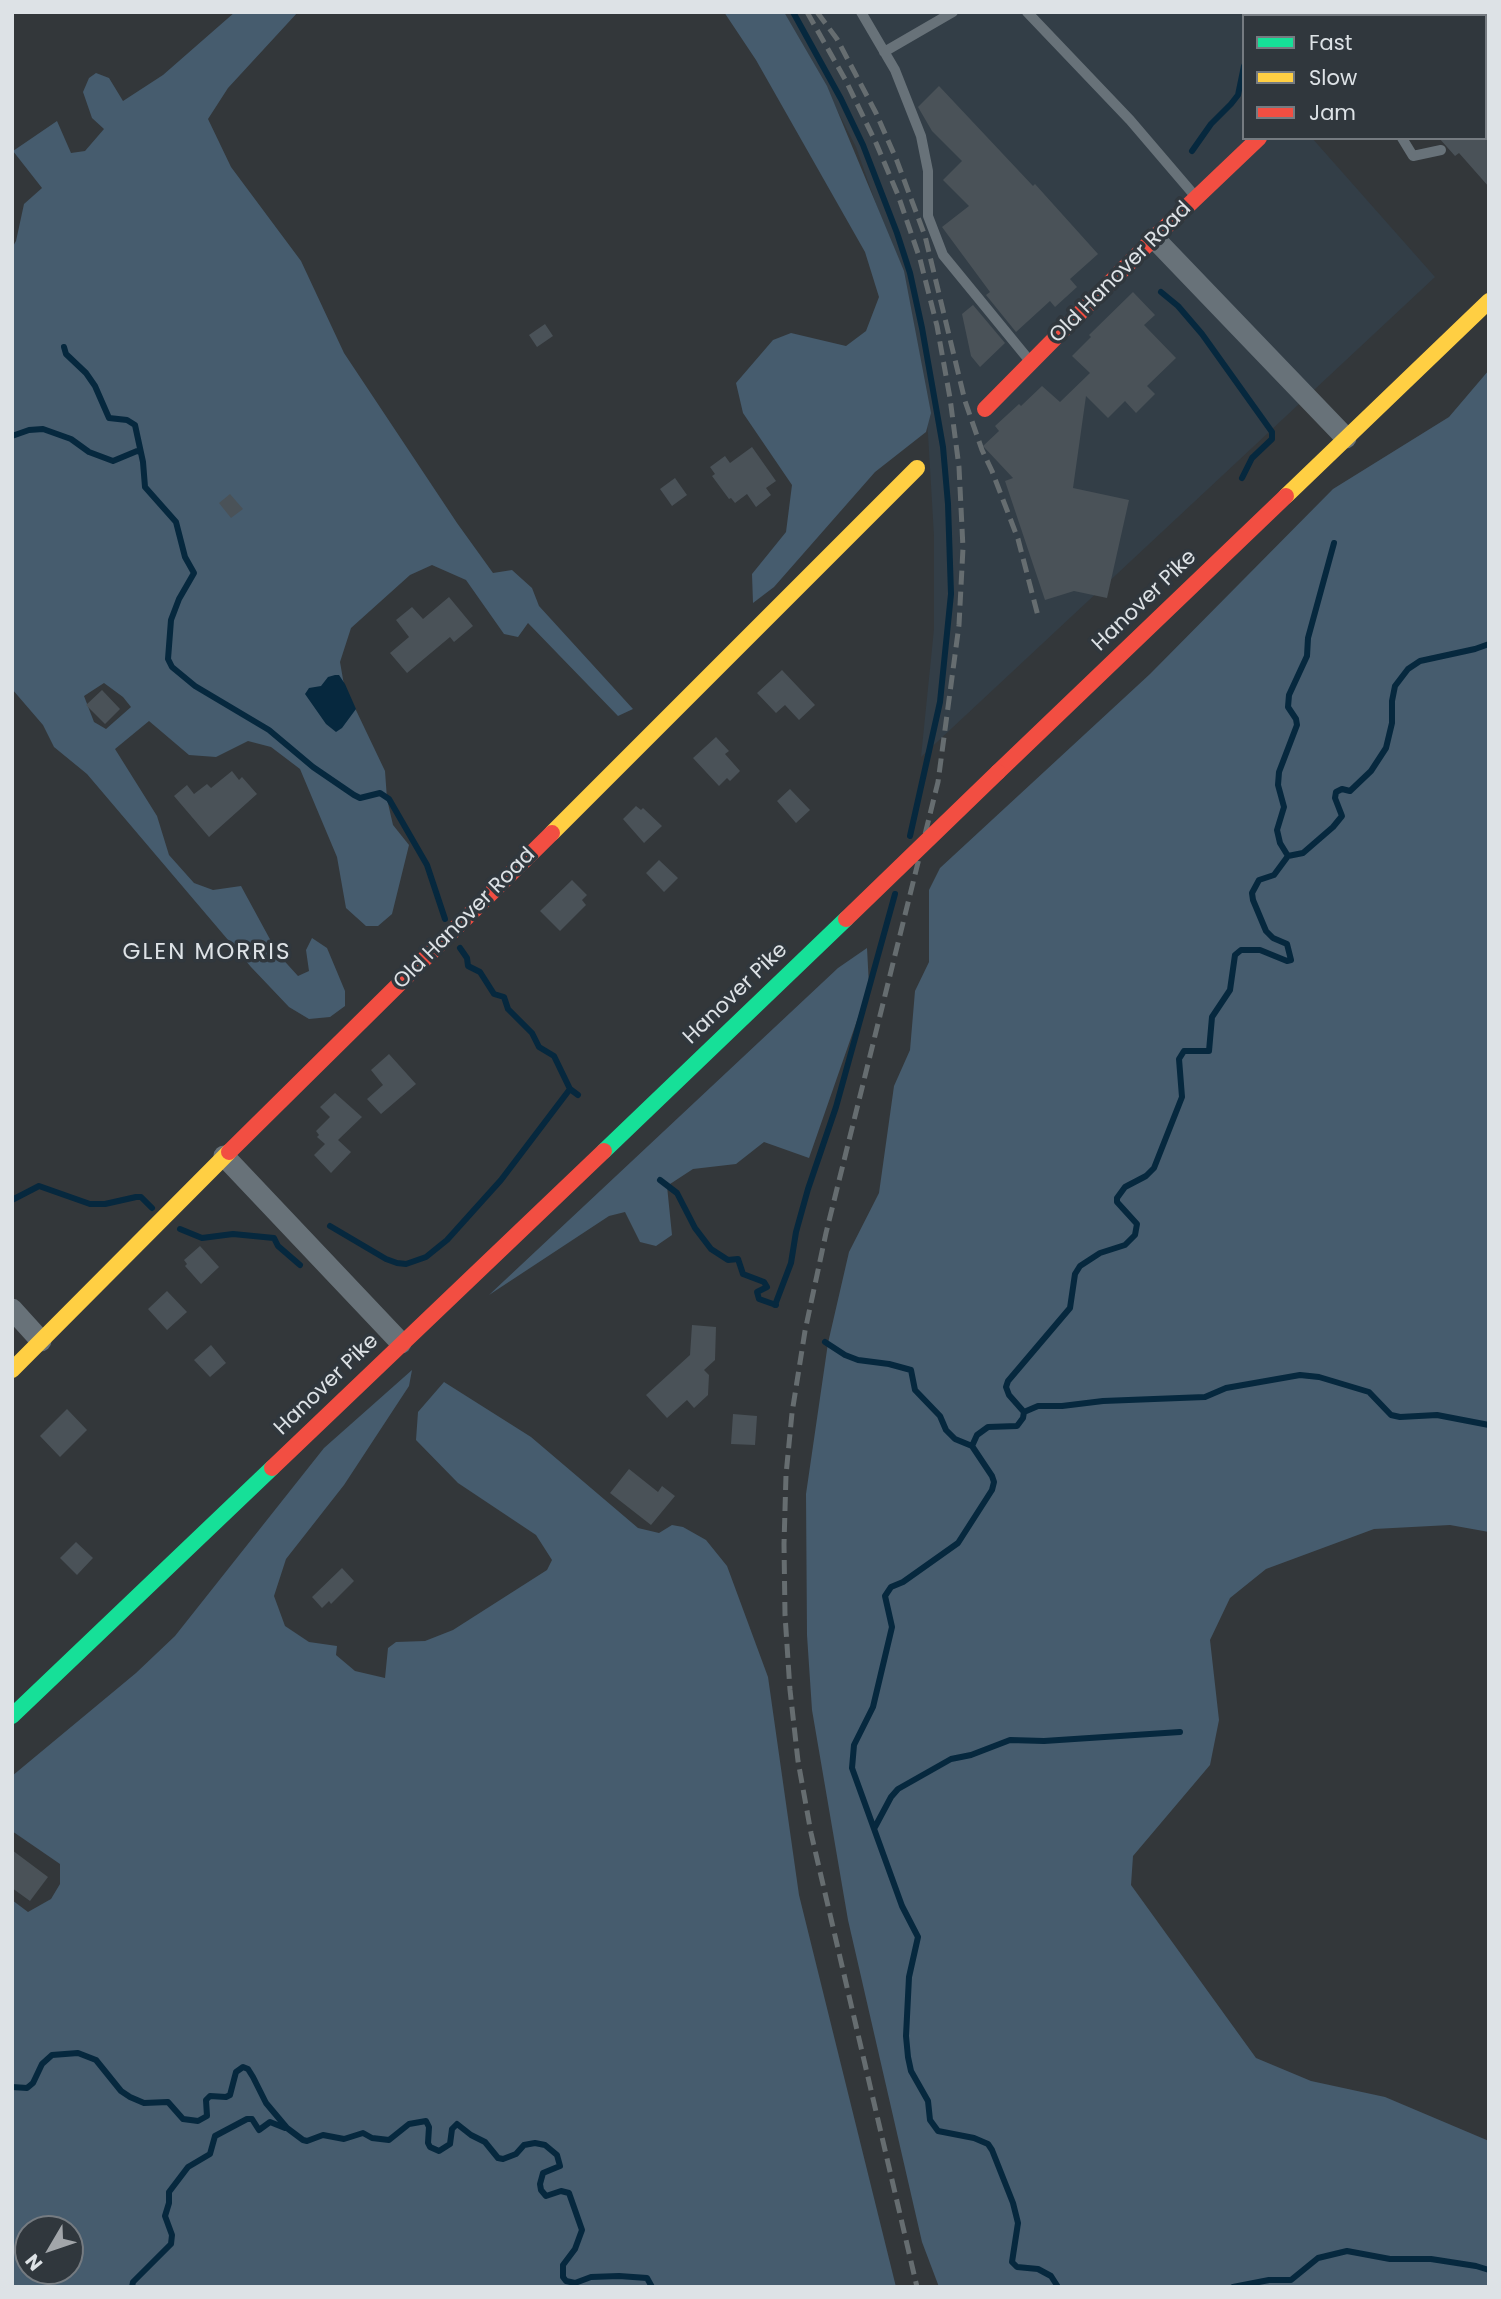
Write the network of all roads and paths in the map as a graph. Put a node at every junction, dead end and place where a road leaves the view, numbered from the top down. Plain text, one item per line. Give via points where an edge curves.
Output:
1 (860, 12) edge
2 (953, 12) edge
3 (1027, 12) edge
4 (884, 52) junction
5 (1257, 140) edge
6 (1403, 140) edge
7 (1441, 150) dead end
8 (1196, 198) junction
9 (1154, 238) junction
10 (1489, 301) edge
11 (1031, 362) junction
12 (985, 409) dead end
13 (1346, 438) junction
14 (917, 468) dead end
15 (224, 1156) junction
16 (12, 1309) edge
17 (41, 1340) junction
18 (401, 1343) junction
19 (12, 1370) edge
20 (12, 1716) edge

1 - 4 lane
2 - 4 lane
3 - 8 lane via 1130,120
4 - 11 lane via 921,136 928,171 928,216 943,255
5 - 8 main road, Old Hanover Road
6 - 7 lane via 1413,156
8 - 9 main road, Old Hanover Road
9 - 11 main road, Old Hanover Road
9 - 13 street
10 - 13 main road, Hanover Pike
11 - 12 main road, Old Hanover Road
13 - 18 main road, Hanover Pike, bridge
14 - 15 main road, Old Hanover Road
15 - 17 main road, Old Hanover Road
15 - 18 street
16 - 17 street
17 - 19 main road, Old Hanover Road
18 - 20 main road, Hanover Pike

